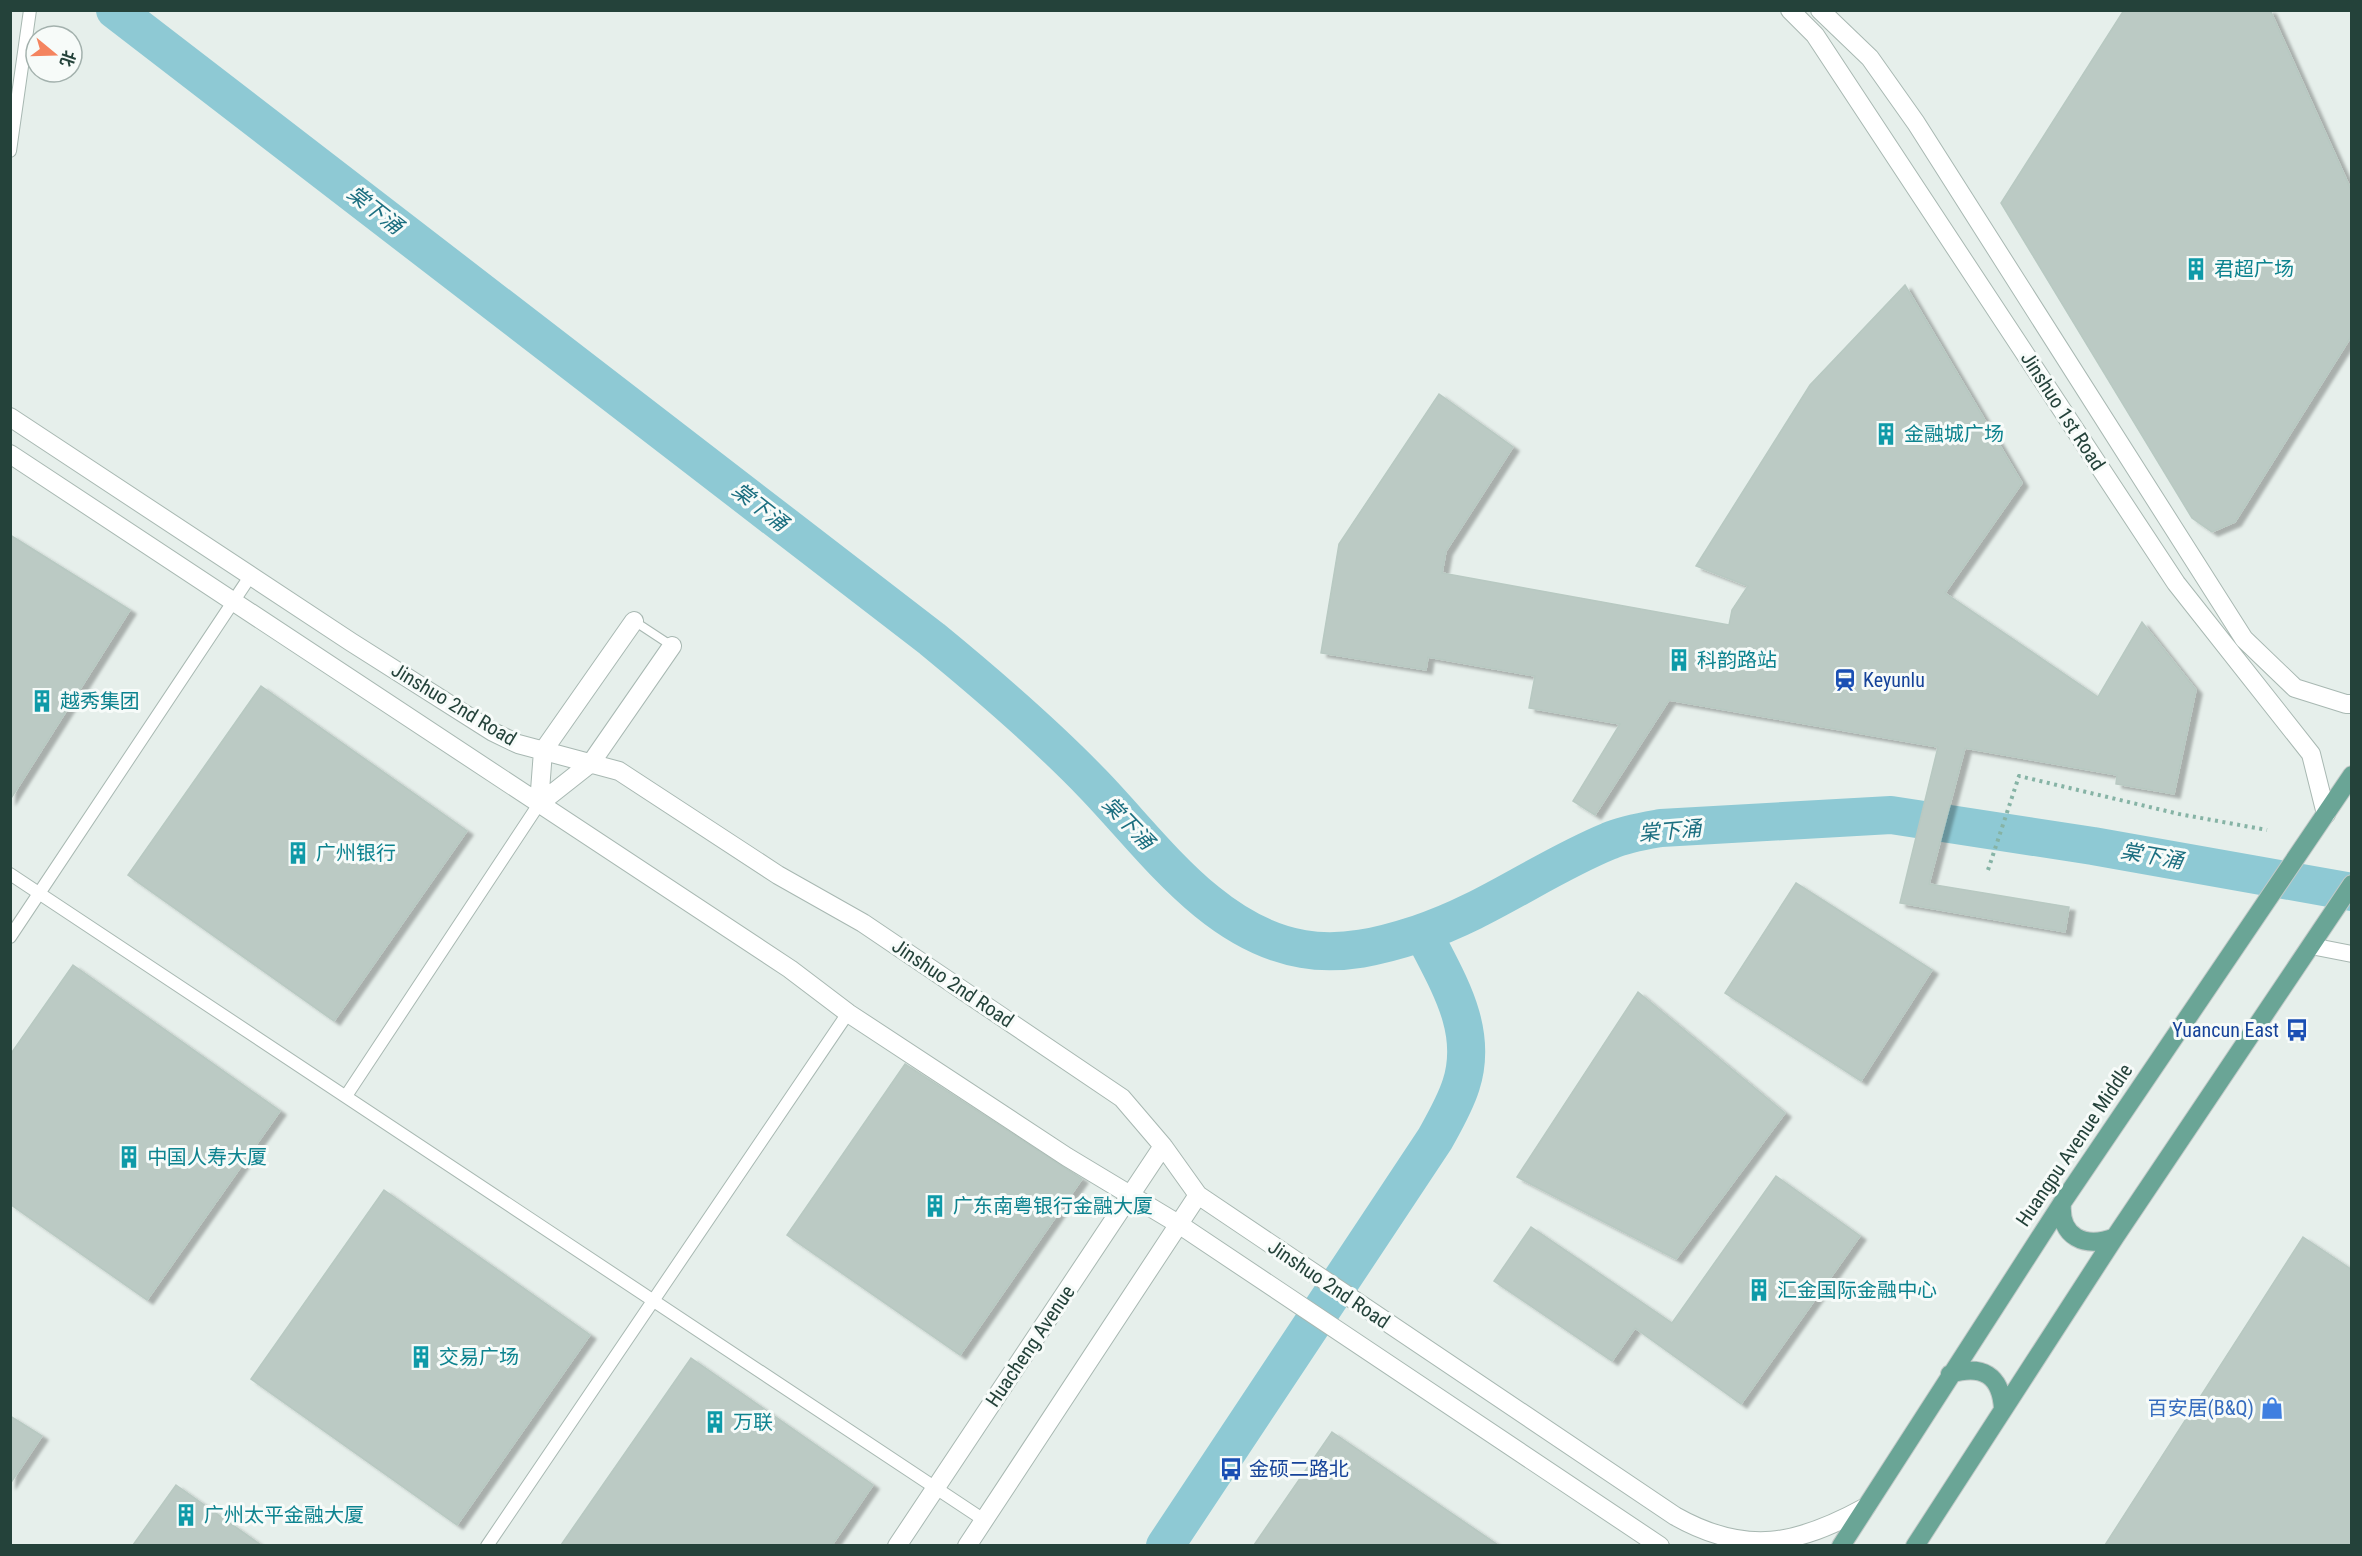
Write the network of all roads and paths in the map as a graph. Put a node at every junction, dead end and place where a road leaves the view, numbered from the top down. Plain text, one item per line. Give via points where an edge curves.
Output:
1 (30, 10) edge
2 (1790, 10) edge
3 (1820, 10) edge
4 (10, 151) edge
5 (10, 417) edge
6 (10, 454) edge
7 (251, 575) junction
8 (233, 602) junction
9 (634, 621) joint
10 (672, 646) joint
11 (2352, 704) edge
12 (543, 750) junction
13 (591, 763) junction
14 (2352, 775) edge
15 (539, 804) junction
16 (2326, 814) junction
17 (2267, 830) dead end
18 (1988, 870) dead end
19 (10, 874) edge
20 (2352, 884) edge
21 (40, 893) junction
22 (10, 937) edge
23 (2311, 946) junction
24 (2352, 954) edge
25 (848, 1013) junction
26 (346, 1096) junction
27 (1163, 1146) junction
28 (1130, 1196) junction
29 (1198, 1196) junction
30 (2062, 1203) junction
31 (1180, 1225) junction
32 (2115, 1237) junction
33 (653, 1300) junction
34 (1950, 1374) junction
35 (2003, 1409) junction
36 (935, 1487) junction
37 (1866, 1507) junction
38 (984, 1520) junction
39 (487, 1545) edge
40 (897, 1545) edge
41 (967, 1545) edge
42 (1660, 1545) edge
43 (1841, 1545) edge
44 (1915, 1545) edge

1 - 4 street
2 - 16 street, Jinshuo 1st Road via 1815,35 2176,583 2311,754
3 - 11 street, Jinshuo 1st Road via 1870,57 1916,123 2244,639 2295,688
5 - 7 street, Jinshuo 2nd Road
6 - 8 street, Jinshuo 2nd Road
7 - 8 street
7 - 12 street, Jinshuo 2nd Road via 493,732
8 - 15 street, Jinshuo 2nd Road
8 - 21 street
9 - 10 lane
9 - 12 street
10 - 13 street
12 - 13 street, Jinshuo 2nd Road
12 - 15 street
13 - 15 street
13 - 27 street, Jinshuo 2nd Road via 628,776 778,875 863,923 1108,1087 1134,1110
14 - 16 main road, Huangpu Avenue Middle
15 - 25 street, Jinshuo 2nd Road via 790,969
15 - 26 street
16 - 30 main road, Huangpu Avenue Middle
17 - 18 path via 2019,776
19 - 21 street
20 - 23 main road
21 - 22 street
21 - 26 street
23 - 24 street
23 - 32 main road
25 - 28 street, Jinshuo 2nd Road
25 - 33 street
26 - 33 street
27 - 28 street, Huacheng Avenue
27 - 29 street, Jinshuo 2nd Road
28 - 31 street, Jinshuo 2nd Road
28 - 36 street, Huacheng Avenue
29 - 31 street
29 - 37 street, Jinshuo 2nd Road via 1675,1516 1714,1535 1743,1541 1777,1540 1809,1533
30 - 32 main road via 2063,1221 2075,1237 2094,1242
30 - 34 main road, Huangpu Avenue Middle
31 - 38 street
31 - 42 street, Jinshuo 2nd Road
32 - 35 main road
33 - 36 street
33 - 39 street
34 - 35 main road via 1970,1370 1989,1375 2000,1390
34 - 37 main road, Huangpu Avenue Middle
35 - 44 main road
36 - 38 street
36 - 40 street, Huacheng Avenue
37 - 43 main road, Huangpu Avenue Middle
38 - 41 street

